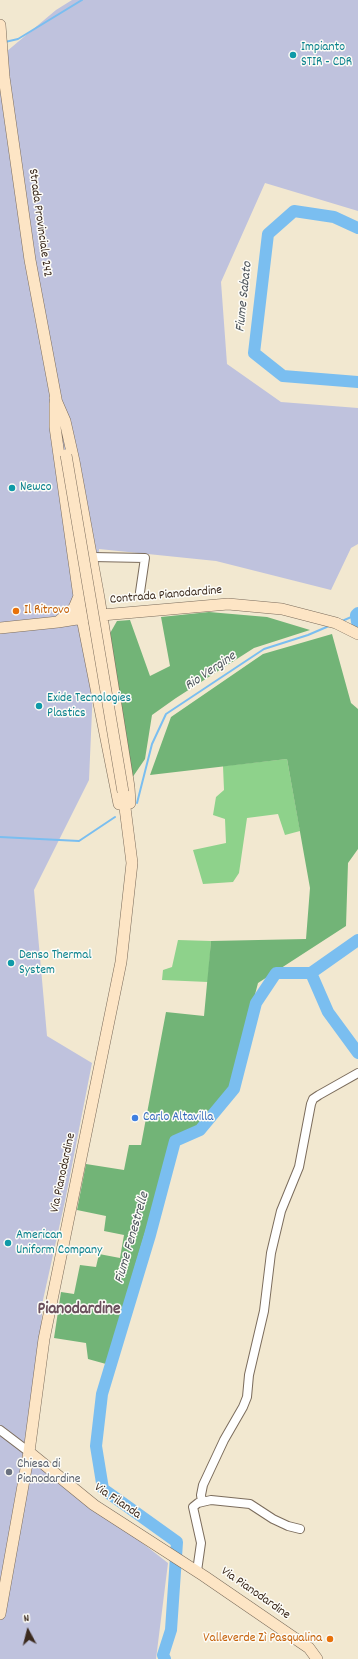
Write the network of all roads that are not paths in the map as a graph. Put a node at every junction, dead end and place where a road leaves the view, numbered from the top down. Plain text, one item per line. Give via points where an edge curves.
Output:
1 (0, 25) edge
2 (2, 78) edge
3 (55, 398) junction
4 (92, 557) junction
5 (140, 592) dead end
6 (79, 596) junction
7 (99, 598) junction
8 (121, 614) junction
9 (102, 615) junction
10 (82, 618) junction
11 (61, 622) junction
12 (0, 628) edge
13 (105, 632) junction
14 (358, 634) edge
15 (89, 644) junction
16 (129, 831) junction
17 (354, 1075) edge
18 (0, 1430) edge
19 (29, 1452) junction
20 (202, 1502) junction
21 (300, 1529) dead end
22 (174, 1556) joint
23 (197, 1571) junction
24 (0, 1614) edge
25 (317, 1659) edge

1 - 2 street, Strada Provinciale 242 via 3,51
2 - 3 street, Strada Provinciale 242 via 30,260
3 - 4 street via 67,427
3 - 6 street via 55,427
3 - 16 street, bridge
4 - 5 street via 145,558
4 - 7 street
6 - 10 street
6 - 11 street via 74,608
7 - 8 street
7 - 9 street
8 - 9 street, Contrada Pianodardine
8 - 13 street
8 - 14 street, Contrada Pianodardine via 228,604 252,605 282,609 336,623
9 - 10 street, Contrada Pianodardine
9 - 13 street
10 - 11 street, Contrada Pianodardine
10 - 15 street
11 - 12 street, Contrada Pianodardine
11 - 15 street via 80,632
13 - 16 street via 129,787
15 - 16 street via 117,799
16 - 19 street, Via Pianodardine via 132,863 121,962 44,1339
17 - 20 street via 313,1099 311,1104 298,1167 281,1211 271,1253 264,1311 249,1375 247,1397 203,1485
18 - 19 street
19 - 22 street, Via Filanda via 94,1505
19 - 24 street, Via Pianodardine
20 - 21 street via 211,1500 250,1504 273,1519
20 - 23 street via 192,1508 201,1543
22 - 23 street, Via Pianodardine
23 - 25 street, Via Pianodardine via 308,1648

